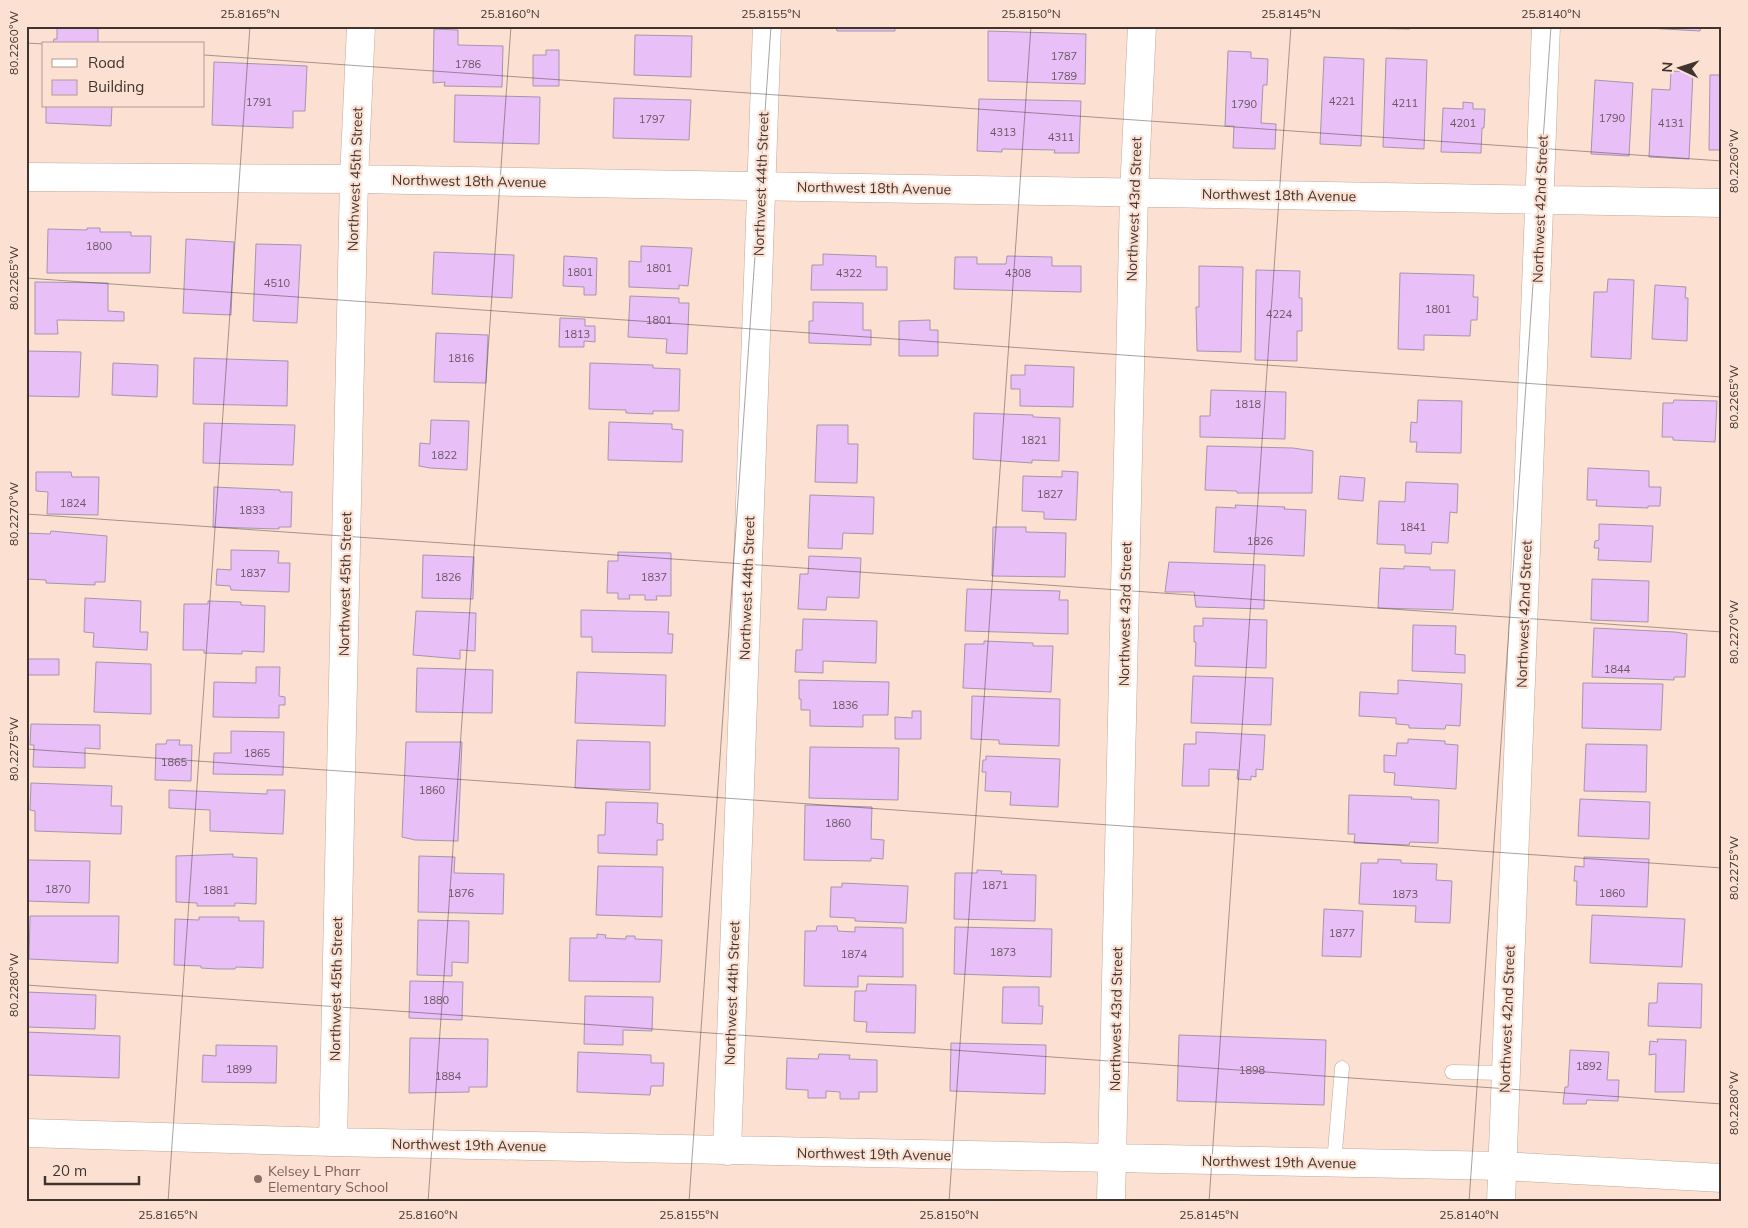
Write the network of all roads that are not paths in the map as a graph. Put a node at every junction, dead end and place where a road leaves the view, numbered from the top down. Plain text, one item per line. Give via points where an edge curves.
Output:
1 (361, 26) edge
2 (767, 26) edge
3 (1142, 26) edge
4 (1546, 26) edge
5 (26, 177) edge
6 (354, 179) junction
7 (761, 186) junction
8 (1134, 193) junction
9 (1540, 200) junction
10 (1722, 203) edge
11 (1342, 1068) dead end
12 (1452, 1072) dead end
13 (1505, 1073) junction
14 (26, 1133) edge
15 (332, 1142) junction
16 (727, 1151) junction
17 (1113, 1159) junction
18 (1334, 1163) junction
19 (1502, 1166) junction
20 (1722, 1178) edge
21 (1112, 1202) edge
22 (1501, 1202) edge

1 - 6 street, Northwest 45th Street
2 - 7 street, Northwest 44th Street
3 - 8 street, Northwest 43rd Street
4 - 9 street, Northwest 42nd Street
5 - 6 street, Northwest 18th Avenue
6 - 7 street, Northwest 18th Avenue
6 - 15 street, Northwest 45th Street
7 - 8 street, Northwest 18th Avenue
7 - 16 street, Northwest 44th Street
8 - 9 street, Northwest 18th Avenue
8 - 17 street, Northwest 43rd Street
9 - 10 street, Northwest 18th Avenue
9 - 13 street, Northwest 42nd Street
11 - 18 lane
12 - 13 lane
13 - 19 street, Northwest 42nd Street
14 - 15 street, Northwest 19th Avenue
15 - 16 street, Northwest 19th Avenue
16 - 17 street, Northwest 19th Avenue
17 - 18 street, Northwest 19th Avenue
17 - 21 street, Northwest 43rd Street
18 - 19 street, Northwest 19th Avenue
19 - 20 street, Northwest 19th Avenue
19 - 22 street, Northwest 42nd Street

